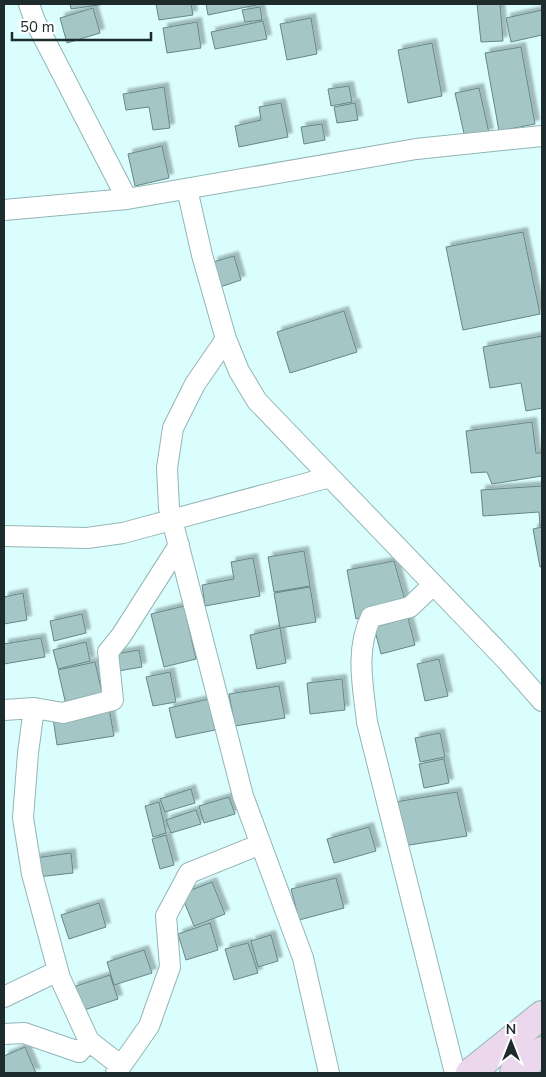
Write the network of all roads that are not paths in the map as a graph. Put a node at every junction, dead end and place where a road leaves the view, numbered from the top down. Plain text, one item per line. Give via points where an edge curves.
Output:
1 (29, 4) edge
2 (542, 136) edge
3 (187, 189) junction
4 (127, 199) junction
5 (4, 210) edge
6 (226, 340) junction
7 (330, 477) junction
8 (172, 519) junction
9 (4, 536) edge
10 (179, 545) junction
11 (433, 585) junction
12 (542, 701) edge
13 (34, 708) junction
14 (4, 710) edge
15 (261, 844) junction
16 (58, 971) junction
17 (4, 997) edge
18 (542, 1015) edge
19 (4, 1034) edge
20 (89, 1041) junction
21 (542, 1051) edge
22 (119, 1070) edge
23 (329, 1073) edge
24 (455, 1073) edge
25 (470, 1073) edge
26 (514, 1073) edge

1 - 4 street
2 - 3 street via 416,149
3 - 4 street
3 - 6 street
4 - 5 street
6 - 7 street via 257,401
6 - 8 street via 195,384 173,428 167,468
7 - 8 street
7 - 11 street
8 - 9 street via 123,533 87,538
8 - 10 street
10 - 13 street via 108,652 113,700 64,712
10 - 15 street via 243,796
11 - 12 street
11 - 24 street via 410,607 371,617 360,662 367,722
13 - 14 street
13 - 16 street via 23,818 32,874
15 - 22 street via 189,873 166,916 170,967 149,1026
15 - 23 street via 303,958
16 - 17 street
16 - 20 street
18 - 25 main road
19 - 20 street via 24,1033 79,1052
20 - 22 street
21 - 26 main road

